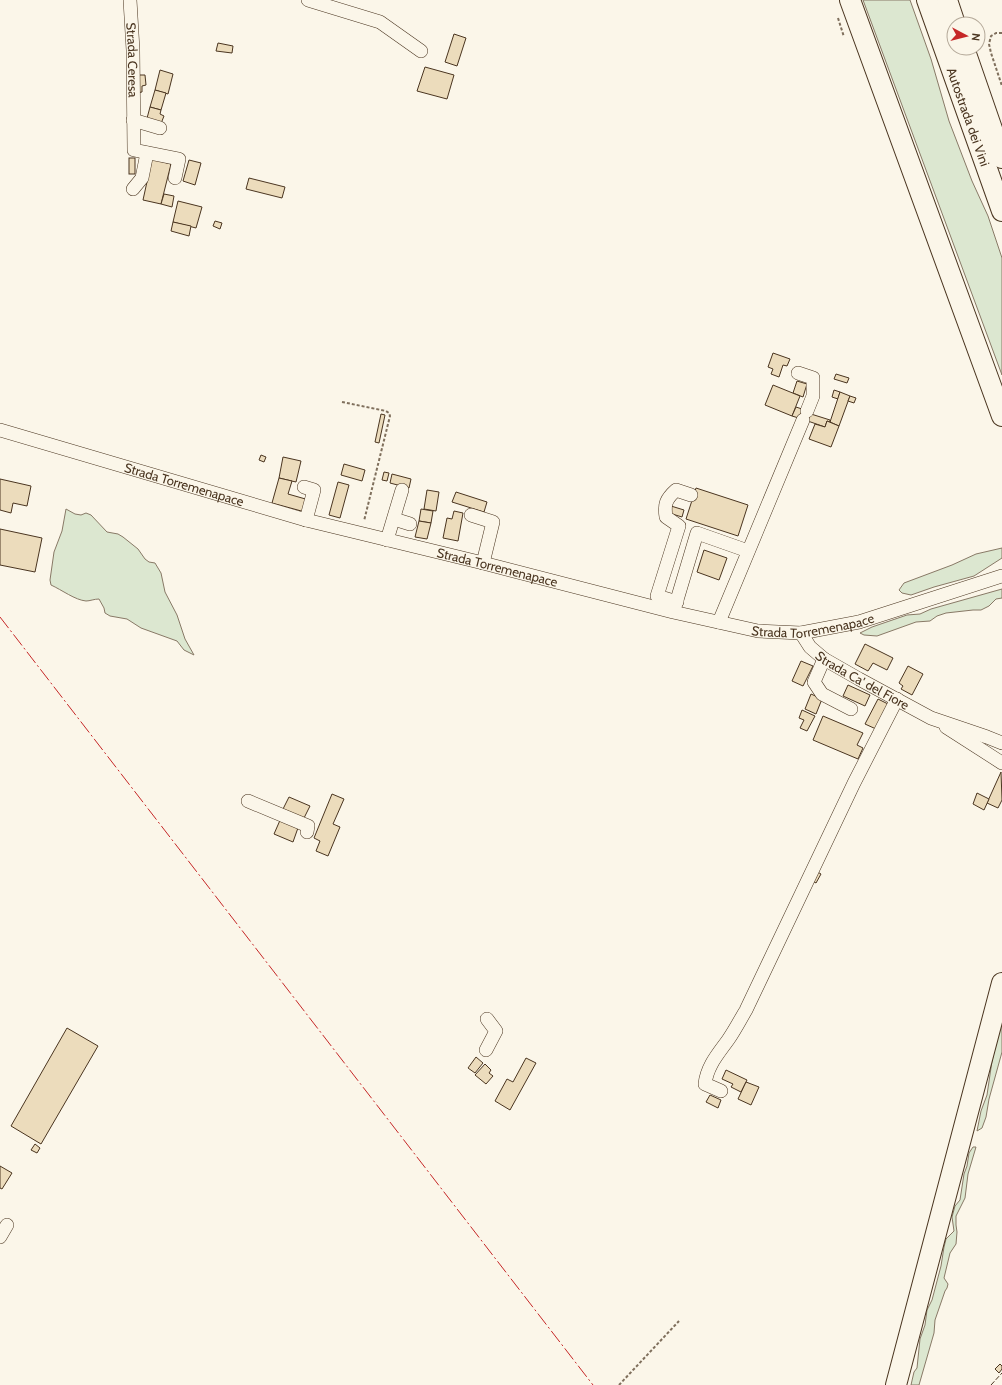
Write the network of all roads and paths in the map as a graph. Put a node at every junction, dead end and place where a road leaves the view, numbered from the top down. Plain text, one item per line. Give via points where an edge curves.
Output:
1 (130, 0) edge
2 (308, 0) edge
3 (850, 0) edge
4 (927, 0) edge
5 (947, 0) edge
6 (952, 16) edge
7 (1002, 33) edge
8 (420, 51) dead end
9 (967, 56) edge
10 (1002, 86) edge
11 (133, 120) junction
12 (160, 128) dead end
13 (147, 153) junction
14 (1002, 158) edge
15 (175, 178) dead end
16 (133, 189) dead end
17 (1002, 211) edge
18 (798, 373) dead end
19 (342, 402) dead end
20 (1002, 416) edge
21 (0, 430) edge
22 (304, 487) dead end
23 (402, 490) dead end
24 (691, 494) dead end
25 (471, 515) dead end
26 (394, 519) junction
27 (306, 520) junction
28 (410, 524) dead end
29 (361, 534) junction
30 (387, 540) junction
31 (748, 551) junction
32 (483, 563) junction
33 (1000, 576) edge
34 (675, 607) junction
35 (719, 622) junction
36 (801, 633) junction
37 (824, 660) junction
38 (897, 699) junction
39 (851, 709) dead end
40 (931, 718) junction
41 (1002, 743) edge
42 (1002, 763) edge
43 (248, 801) dead end
44 (306, 832) dead end
45 (1002, 983) edge
46 (487, 1018) dead end
47 (486, 1050) dead end
48 (720, 1091) dead end
49 (7, 1225) dead end
50 (0, 1237) edge
51 (679, 1322) dead end
52 (619, 1385) edge
53 (896, 1385) edge

1 - 11 street, Strada Ceresa
2 - 8 street via 380,22
3 - 20 highway
4 - 17 highway, Autostrada dei Vini
5 - 6 highway
7 - 10 path via 991,36 989,44
9 - 14 highway, Autostrada dei Vini
11 - 12 street
11 - 13 street, Strada Ceresa via 134,150
13 - 15 street via 179,159
13 - 16 street via 142,178
18 - 31 street via 813,378 813,396
19 - 29 path via 386,411 390,416
21 - 27 street, Strada Torremenapace
22 - 27 street via 314,490
23 - 26 street
24 - 34 street via 676,490 668,497 665,509 666,517 679,526 657,596
25 - 32 street via 493,522
26 - 28 street
26 - 30 street
27 - 29 street, Strada Torremenapace
29 - 30 street, Strada Torremenapace
30 - 32 street, Strada Torremenapace
31 - 34 street via 696,533
31 - 35 street
32 - 34 street, Strada Torremenapace
33 - 36 street, Strada Torremenapace via 859,622
34 - 35 street, Strada Torremenapace
35 - 36 street, Strada Torremenapace via 758,631
36 - 37 street, Strada Ca' del Fiore via 810,647
37 - 38 street, Strada Ca' del Fiore
37 - 39 street via 814,682 822,694
38 - 40 street, Strada Ca' del Fiore
38 - 48 street via 746,1010 706,1075 705,1084
40 - 41 street, Strada Ca' del Fiore
40 - 42 street, Strada Ca' del Fiore
43 - 44 street via 308,826
45 - 53 highway
46 - 47 street via 496,1031
49 - 50 street
51 - 52 path

